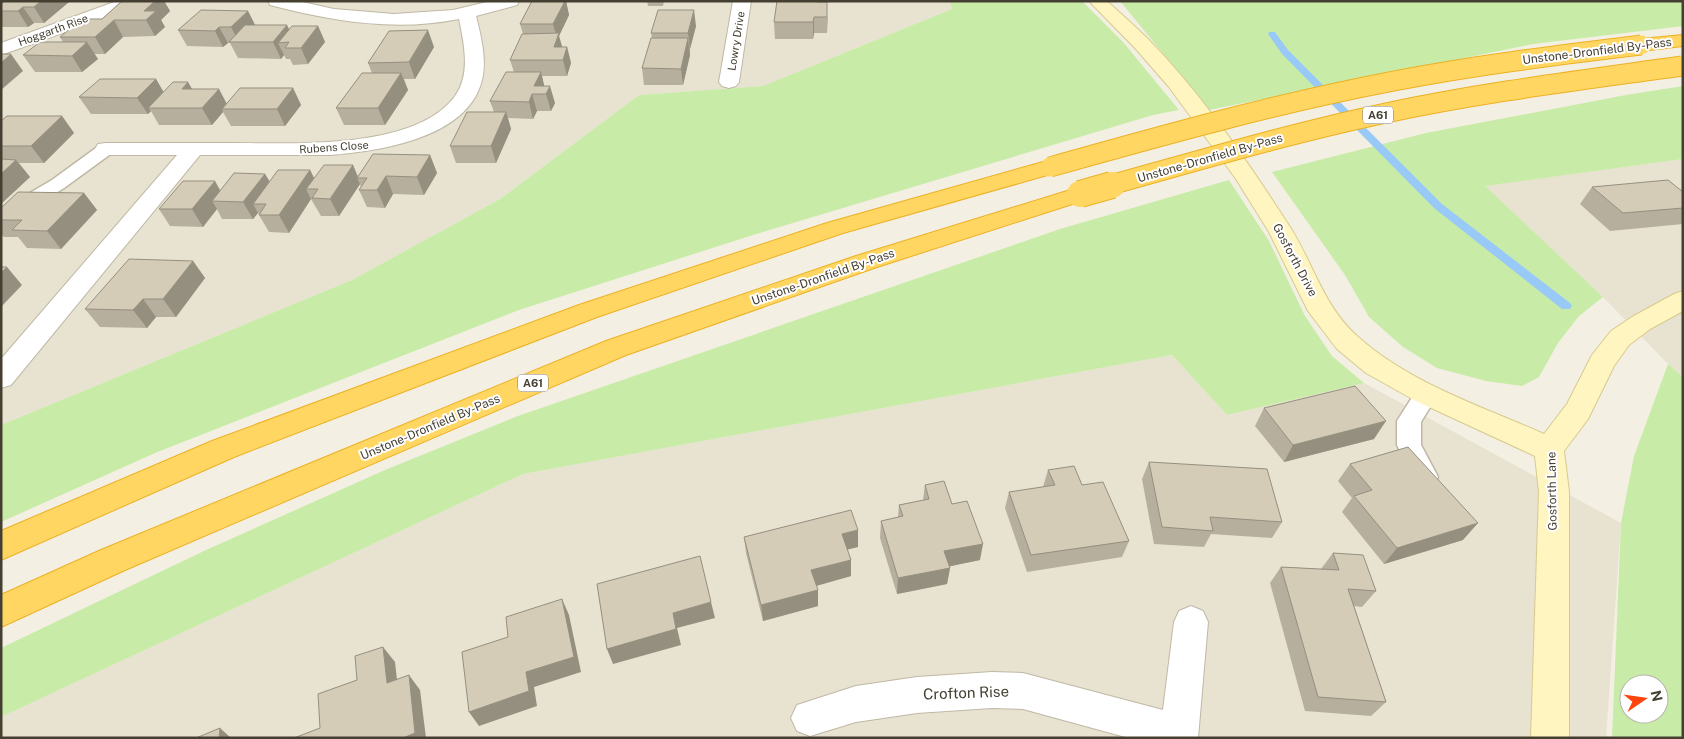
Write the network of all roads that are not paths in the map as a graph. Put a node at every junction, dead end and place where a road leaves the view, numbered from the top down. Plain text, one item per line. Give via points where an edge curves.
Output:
1 (134, 1) edge
2 (276, 1) edge
3 (511, 1) edge
4 (742, 1) edge
5 (1097, 1) edge
6 (467, 13) junction
7 (1683, 40) edge
8 (1, 49) edge
9 (1683, 66) edge
10 (729, 82) dead end
11 (106, 149) joint
12 (193, 150) junction
13 (5, 216) edge
14 (1683, 300) edge
15 (1, 378) edge
16 (1426, 394) junction
17 (1550, 449) junction
18 (1426, 477) edge
19 (1, 546) edge
20 (1, 612) edge
21 (1191, 622) dead end
22 (810, 718) dead end
23 (1179, 735) edge
24 (1550, 738) edge

1 - 8 street, Hoggarth Rise
2 - 6 street via 311,11 396,20
3 - 6 street
4 - 10 street, Lowry Drive
5 - 16 street, Gosforth Drive via 1176,82 1240,169 1281,232 1321,311 1346,342 1376,366
6 - 12 street, Rubens Close via 474,63 472,81 466,97 429,126 362,147
7 - 19 highway, Unstone-Dronfield By-Pass, bridge via 1518,61 1359,88 1189,128 835,228 588,311 223,449
9 - 20 highway, Unstone-Dronfield By-Pass / A61, bridge via 1388,112 1270,140 1080,194 865,262 616,348 114,560
11 - 12 street, Rubens Close
11 - 13 lane via 58,184
12 - 15 street
14 - 17 street, Gosforth Lane via 1620,338 1602,362 1578,412
16 - 17 street, Gosforth Drive
16 - 18 lane via 1409,421 1409,445
17 - 24 street, Gosforth Lane via 1554,492
21 - 23 street, Crofton Rise
22 - 23 street, Crofton Rise via 856,704 917,695 1015,691 1080,705

